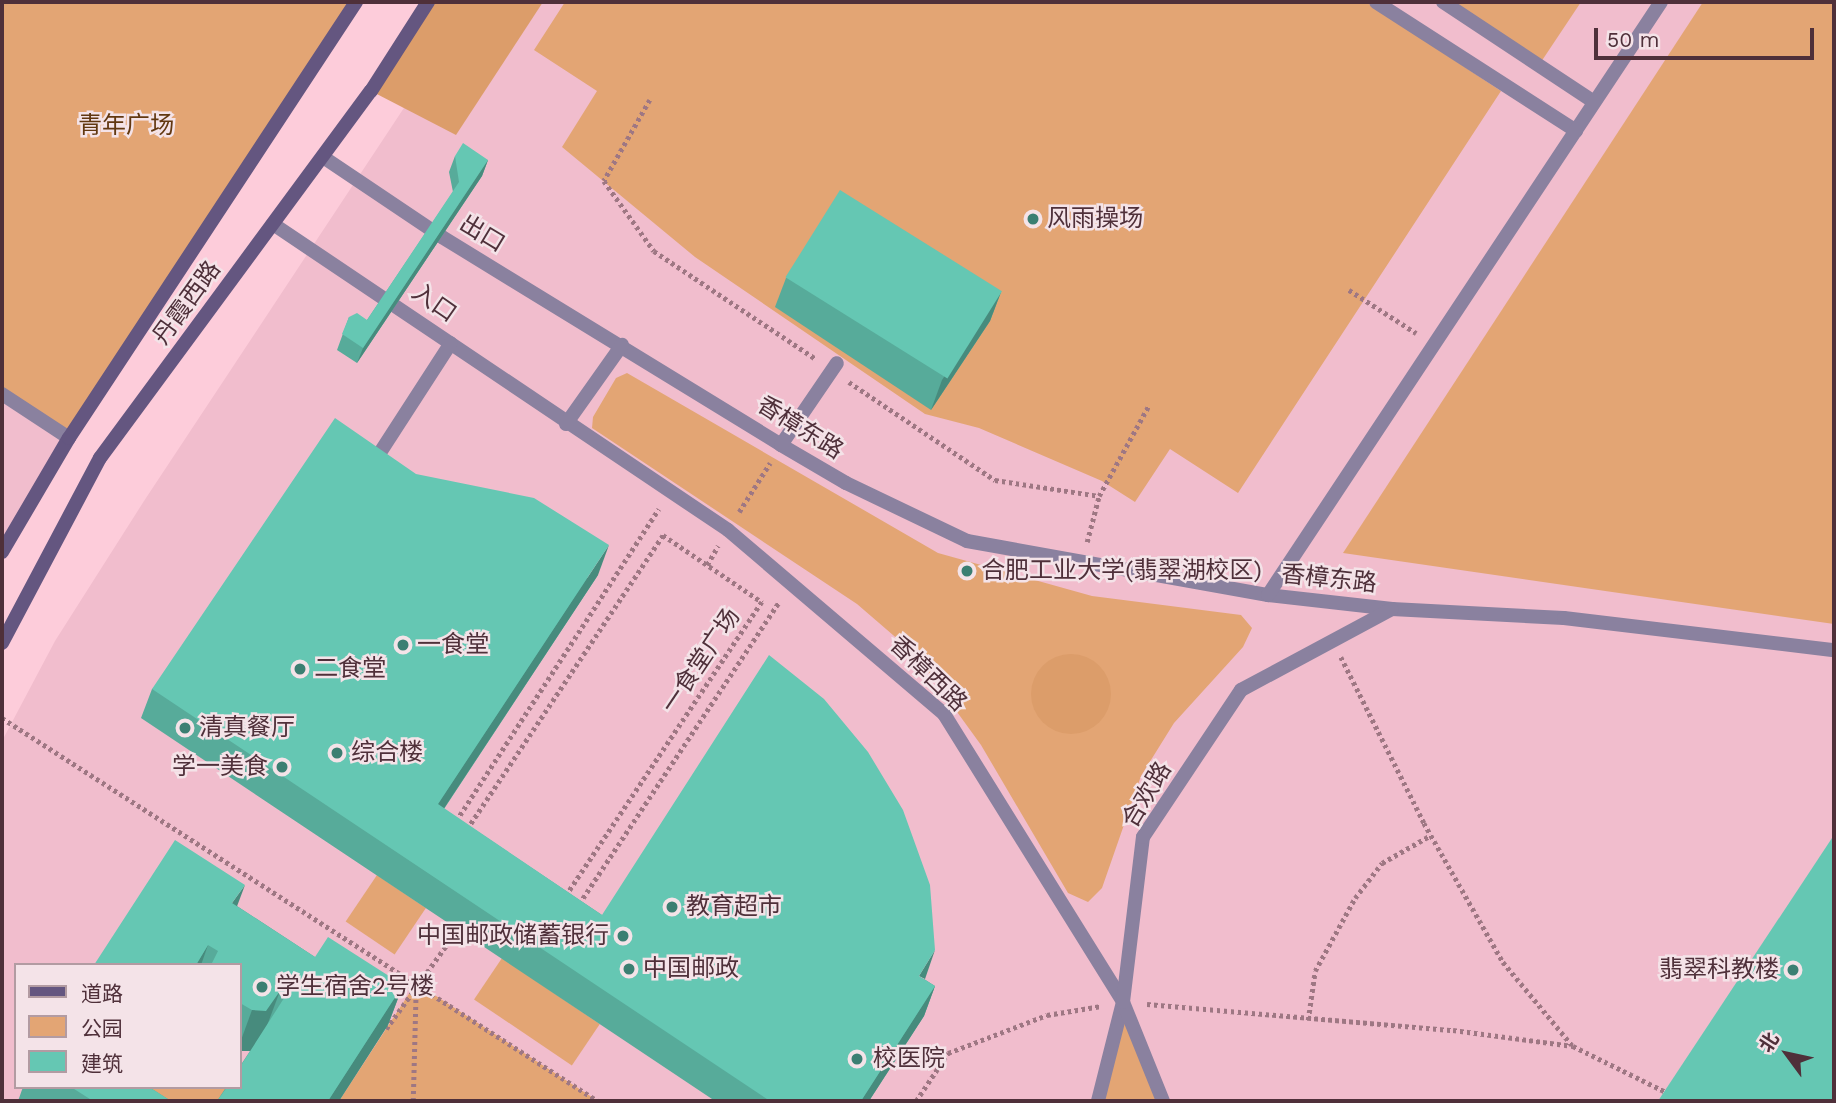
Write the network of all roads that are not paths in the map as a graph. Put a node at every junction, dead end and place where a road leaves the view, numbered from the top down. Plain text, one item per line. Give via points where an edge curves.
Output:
1 (356, 2) edge
2 (428, 2) edge
3 (1376, 2) edge
4 (1443, 2) edge
5 (1661, 2) edge
6 (1594, 102) junction
7 (1576, 131) junction
8 (323, 157) junction
9 (273, 224) junction
10 (452, 343) junction
11 (622, 345) junction
12 (837, 363) dead end
13 (2, 394) edge
14 (566, 424) junction
15 (69, 438) junction
16 (781, 444) junction
17 (365, 476) edge
18 (2, 552) edge
19 (1268, 595) junction
20 (1392, 609) junction
21 (2, 643) edge
22 (1834, 650) edge
23 (1123, 1002) junction
24 (1098, 1101) edge
25 (1163, 1101) edge

1 - 15 main road, 丹霞西路
2 - 8 main road, 丹霞西路
3 - 7 street
4 - 6 street
5 - 6 street
6 - 7 street
7 - 19 street
8 - 9 main road, 丹霞西路
8 - 11 street, 出口 via 442,237
9 - 10 street, 入口
9 - 21 main road, 丹霞西路 via 100,458
10 - 14 street, 入口
10 - 17 street
11 - 14 street
11 - 16 street, 香樟东路
12 - 16 street
13 - 15 street
14 - 23 street, 香樟西路 via 728,530 944,713
15 - 18 main road, 丹霞西路
16 - 19 street, 香樟东路 via 846,483 967,541
19 - 20 street, 香樟东路
20 - 22 street, 香樟东路 via 1564,618
20 - 23 street, 合欢路 via 1241,690 1143,837
23 - 24 street
23 - 25 street, 合欢路

